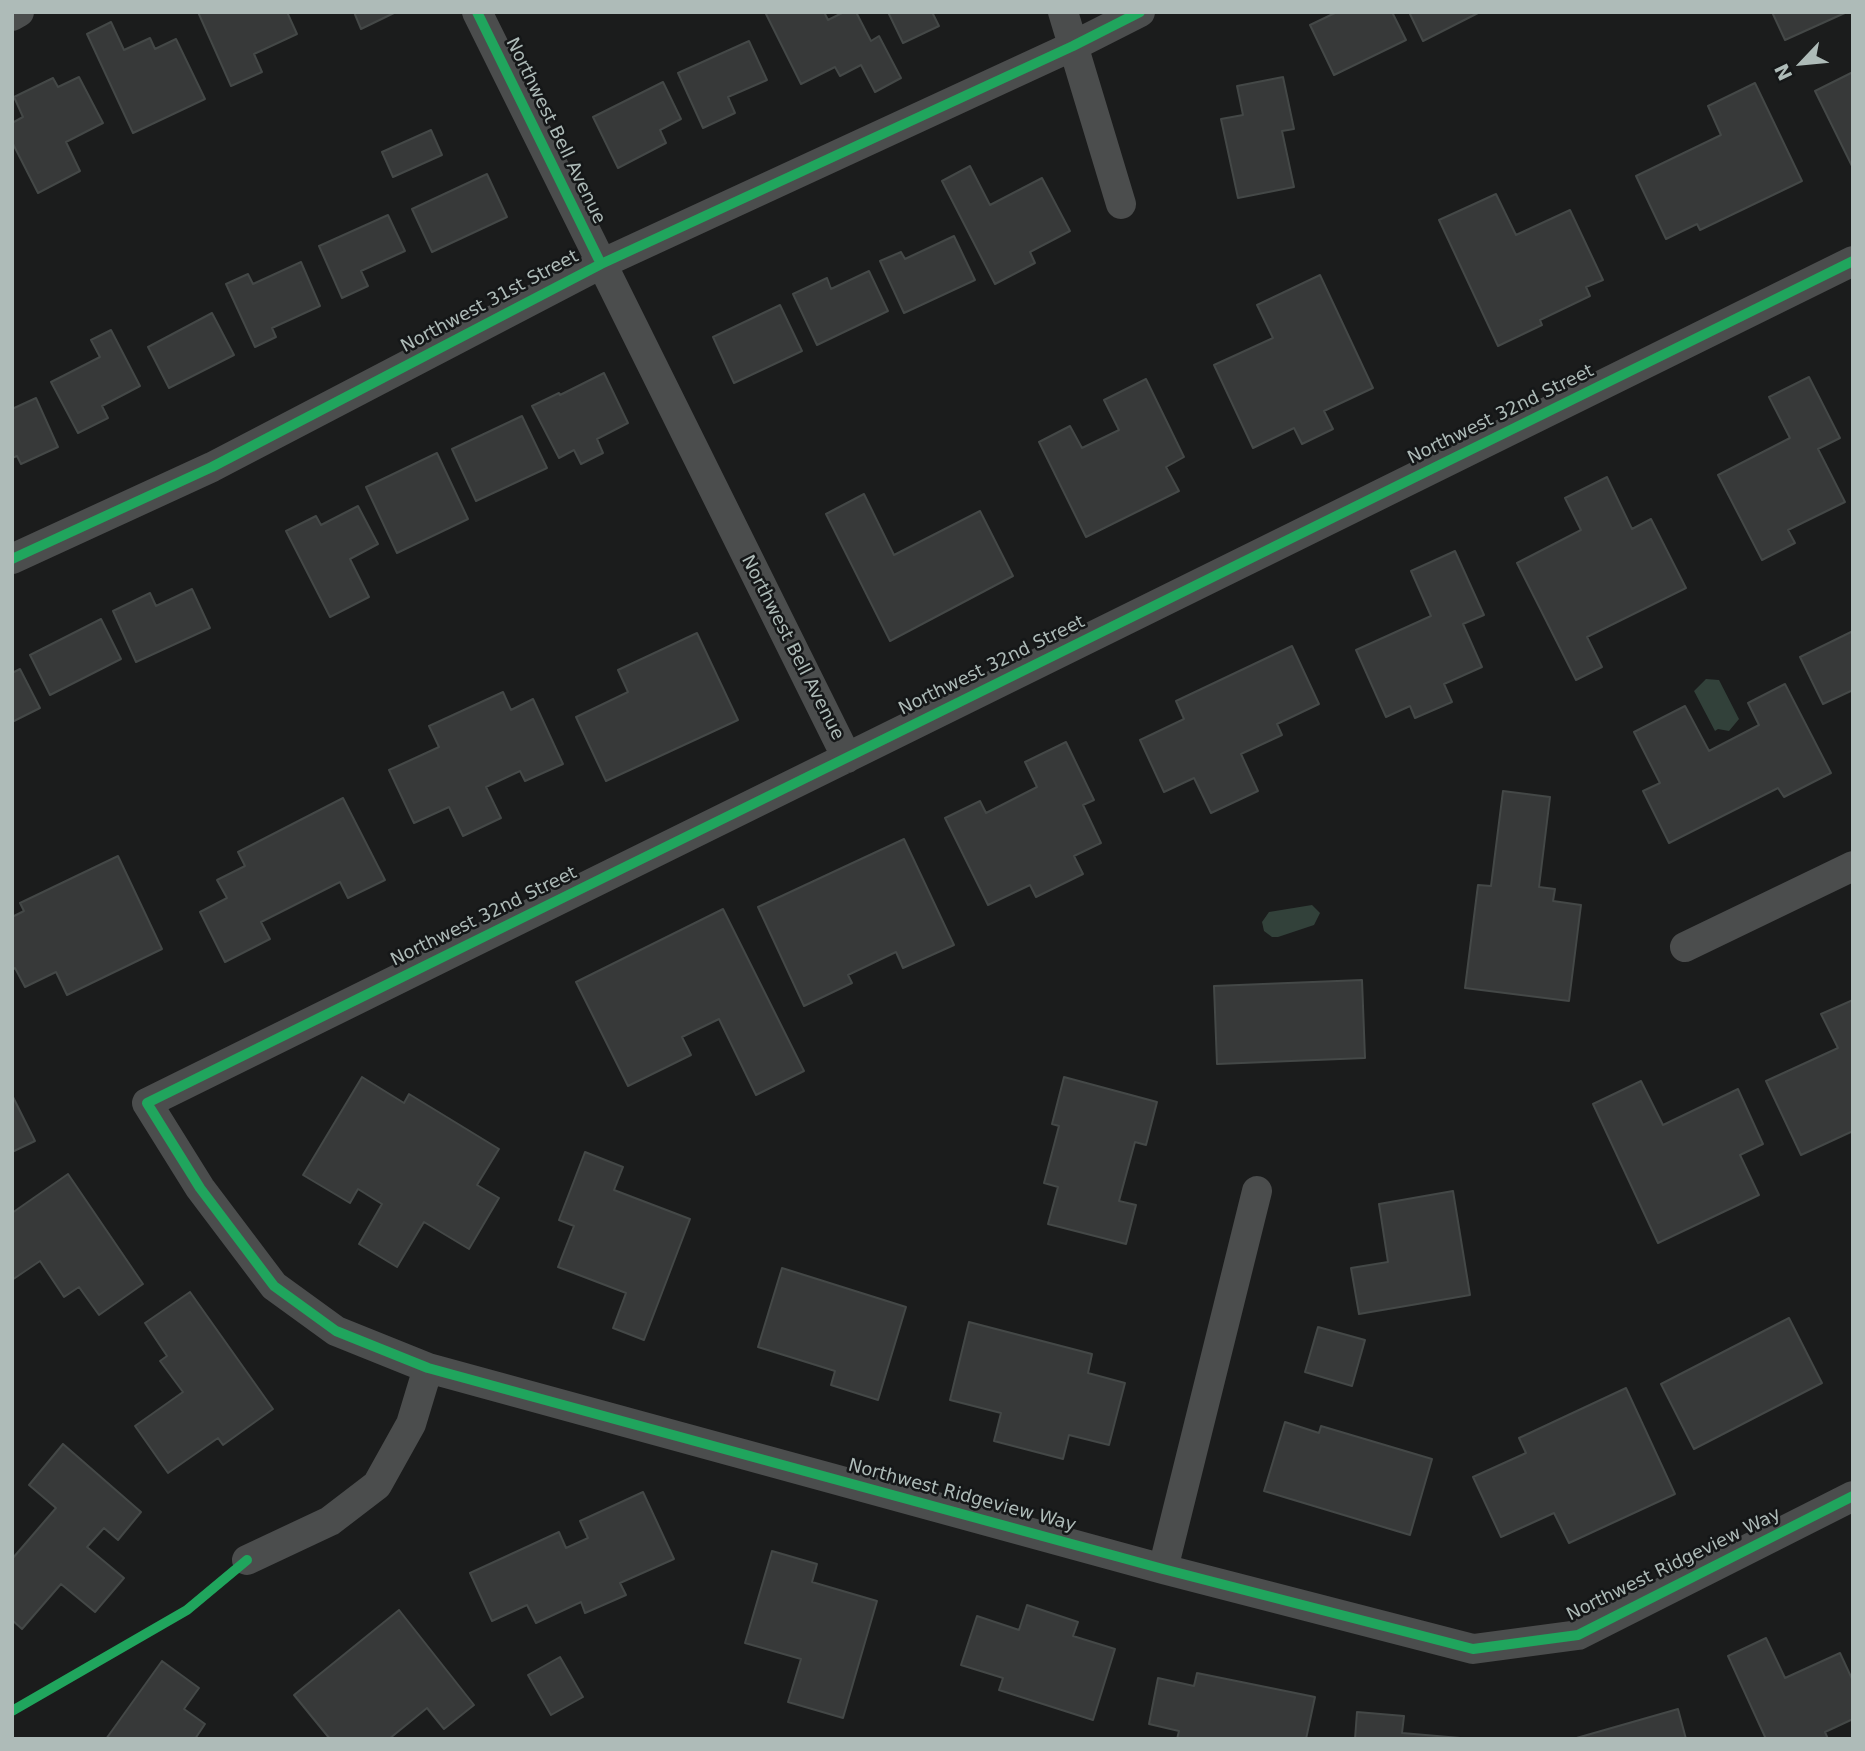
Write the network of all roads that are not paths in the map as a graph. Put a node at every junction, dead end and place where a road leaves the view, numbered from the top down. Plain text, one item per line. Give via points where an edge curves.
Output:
1 (19, 12) edge
2 (477, 12) edge
3 (1063, 12) edge
4 (1140, 12) edge
5 (12, 16) edge
6 (1073, 46) junction
7 (1121, 204) dead end
8 (1853, 261) edge
9 (601, 264) junction
10 (12, 559) edge
11 (847, 758) junction
12 (1853, 866) edge
13 (1685, 947) dead end
14 (147, 1102) joint
15 (1257, 1191) dead end
16 (428, 1368) junction
17 (1853, 1496) edge
18 (247, 1560) dead end
19 (1163, 1569) junction

1 - 5 street
2 - 9 street, Northwest Bell Avenue
3 - 6 street
4 - 6 street, Northwest 31st Street
6 - 7 street
6 - 9 street, Northwest 31st Street
8 - 11 street, Northwest 32nd Street
9 - 10 street, Northwest 31st Street via 212,467
9 - 11 street, Northwest Bell Avenue
11 - 14 street, Northwest 32nd Street
12 - 13 street
14 - 16 street, Northwest Ridgeview Way via 200,1188 274,1286 336,1331
15 - 19 street
16 - 18 street via 411,1424 377,1485 330,1521
16 - 19 street, Northwest Ridgeview Way
17 - 19 street, Northwest Ridgeview Way via 1578,1635 1473,1649

